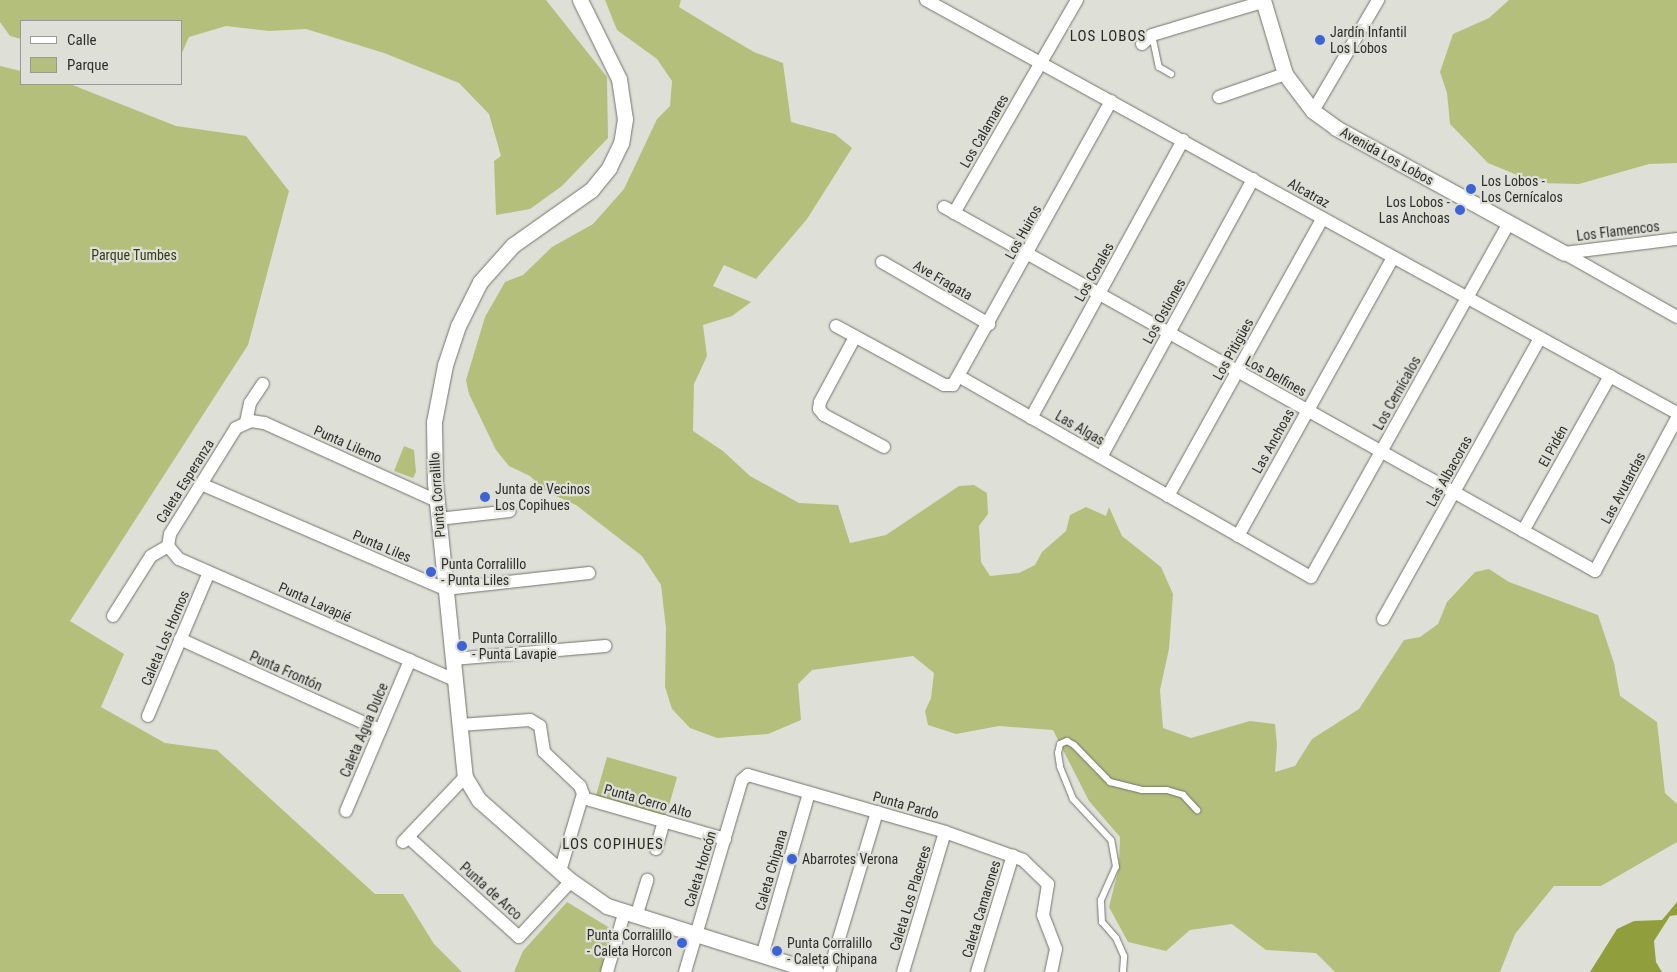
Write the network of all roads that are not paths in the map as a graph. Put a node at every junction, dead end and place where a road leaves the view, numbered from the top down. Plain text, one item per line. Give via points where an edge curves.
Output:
1 (580, 0) edge
2 (926, 0) edge
3 (1076, 0) edge
4 (1378, 0) edge
5 (1263, 1) edge
6 (1152, 35) junction
7 (1142, 44) dead end
8 (1040, 65) junction
9 (1171, 74) dead end
10 (1285, 74) junction
11 (1219, 97) dead end
12 (1111, 101) junction
13 (1313, 111) junction
14 (1182, 140) junction
15 (1253, 179) junction
16 (948, 210) joint
17 (1323, 218) junction
18 (1509, 223) junction
19 (1677, 239) edge
20 (1564, 253) junction
21 (1028, 254) junction
22 (1393, 257) junction
23 (882, 262) dead end
24 (1098, 294) junction
25 (1468, 298) junction
26 (1677, 317) edge
27 (989, 324) junction
28 (836, 326) dead end
29 (1169, 333) junction
30 (855, 337) junction
31 (1540, 338) junction
32 (1238, 372) junction
33 (1610, 376) junction
34 (960, 377) junction
35 (263, 384) dead end
36 (1308, 411) junction
37 (1677, 413) edge
38 (1031, 418) junction
39 (1677, 418) edge
40 (246, 422) junction
41 (884, 447) dead end
42 (1381, 452) junction
43 (1101, 457) junction
44 (201, 484) junction
45 (1454, 492) junction
46 (1168, 496) junction
47 (437, 501) junction
48 (510, 511) dead end
49 (438, 519) junction
50 (1523, 531) junction
51 (1238, 536) junction
52 (168, 546) junction
53 (1595, 571) joint
54 (209, 572) junction
55 (589, 573) dead end
56 (1311, 577) joint
57 (445, 589) junction
58 (113, 616) dead end
59 (1384, 618) dead end
60 (180, 640) junction
61 (605, 646) dead end
62 (453, 659) junction
63 (410, 660) junction
64 (455, 680) junction
65 (148, 716) dead end
66 (460, 725) junction
67 (380, 730) junction
68 (745, 776) joint
69 (465, 777) junction
70 (809, 793) junction
71 (583, 798) junction
72 (1197, 810) dead end
73 (346, 811) dead end
74 (878, 812) junction
75 (664, 821) junction
76 (945, 832) junction
77 (724, 839) junction
78 (656, 848) dead end
79 (1013, 855) junction
80 (566, 876) junction
81 (647, 880) dead end
82 (630, 915) junction
83 (696, 935) junction
84 (762, 956) junction
85 (607, 972) edge
86 (685, 972) edge
87 (816, 972) edge
88 (829, 972) edge
89 (903, 972) edge
90 (977, 972) edge
91 (1051, 972) edge
92 (1123, 972) edge

1 - 47 street, Punta Corralillo via 619,79 624,119 620,144 609,168 592,190 513,245 490,268 470,297 458,326 439,393 434,440
2 - 8 street, Alcatraz
3 - 8 street, Los Calamares
4 - 13 street
5 - 6 street
5 - 10 street, Avenida Los Lobos
6 - 7 street
6 - 9 lane via 1159,67
8 - 12 street, Alcatraz
8 - 16 street, Los Calamares
10 - 11 street
10 - 13 street, Avenida Los Lobos
12 - 14 street, Alcatraz
12 - 21 street, Los Huiros
13 - 18 street, Avenida Los Lobos via 1336,128
14 - 15 street, Alcatraz
14 - 24 street, Los Corales
15 - 17 street, Alcatraz
15 - 29 street, Los Ostiones
16 - 21 street, Los Delfines
17 - 22 street, Alcatraz
17 - 32 street, Los Pitigües
18 - 20 street, Avenida Los Lobos
18 - 25 street, Los Cernícalos
19 - 20 street, Los Flamencos
20 - 26 street, Avenida Los Lobos
21 - 24 street, Los Delfines
21 - 27 street, Los Huiros
22 - 25 street, Alcatraz
22 - 36 street, Las Anchoas
23 - 27 street, Ave Fragata
24 - 29 street, Los Delfines
24 - 38 street, Los Corales
25 - 31 street, Alcatraz
25 - 42 street, Los Cernícalos
27 - 34 street, Los Huiros
28 - 30 street
29 - 32 street, Los Delfines
29 - 43 street, Los Ostiones
30 - 34 street via 947,386 953,385
30 - 41 street via 820,402 820,409 824,415
31 - 33 street, Alcatraz
31 - 45 street, Las Albacoras
32 - 36 street, Los Delfines
32 - 46 street, Los Pitigües
33 - 37 street, Alcatraz
33 - 50 street, El Pidén
34 - 38 street, Las Algas
35 - 40 street, Caleta Esperanza via 250,403
36 - 42 street, Los Delfines
36 - 51 street, Las Anchoas
38 - 43 street, Las Algas
39 - 53 street, Las Avutardas
40 - 44 street, Caleta Esperanza via 236,428
40 - 47 street, Punta Lilemo via 264,423
42 - 45 street, Los Delfines
42 - 56 street, Los Cernícalos
43 - 46 street, Las Algas
44 - 52 street, Caleta Esperanza via 170,534
44 - 57 street, Punta Liles
45 - 50 street, Los Delfines
45 - 59 street, Las Albacoras
46 - 51 street, Las Algas
47 - 49 street, Punta Corralillo
48 - 49 street
49 - 57 street, Punta Corralillo
50 - 53 street, Los Delfines
51 - 56 street, Las Algas
52 - 54 street, Punta Lavapié via 176,557
52 - 58 street, Caleta Esperanza via 151,556
54 - 60 street, Caleta Los Hornos
54 - 63 street, Punta Lavapié
55 - 57 street, Punta Liles
57 - 62 street, Punta Corralillo
60 - 65 street, Caleta Los Hornos
60 - 67 street, Punta Frontón
61 - 62 street
62 - 64 street, Punta Corralillo
63 - 64 street, Punta Lavapié
63 - 67 street, Caleta Agua Dulce
64 - 66 street, Punta Corralillo
66 - 69 street, Punta Corralillo
66 - 71 street, Punta Cerro Alto via 534,721 540,726 544,752 580,786
67 - 73 street, Caleta Agua Dulce
68 - 70 street, Punta Pardo
68 - 77 street, Caleta Horcón
69 - 80 street, Punta Corralillo via 479,800
69 - 80 street, Punta de Arco via 405,840 519,937
70 - 74 street, Punta Pardo
70 - 84 street, Caleta Chipana
71 - 75 street, Punta Cerro Alto
71 - 80 street
72 - 92 lane via 1184,795 1110,782 1074,745 1067,740 1060,744 1060,766 1073,799 1111,840 1116,867 1101,900 1102,922 1116,938 1124,956
74 - 76 street, Punta Pardo
74 - 88 street
75 - 77 street, Punta Cerro Alto
75 - 78 street
76 - 79 street, Punta Pardo
76 - 89 street, Caleta Los Placeres
77 - 83 street, Caleta Horcón
79 - 90 street, Caleta Camarones
79 - 91 street, Punta Pardo via 1032,866 1048,884 1044,915 1056,949
80 - 82 street, Punta Corralillo via 592,897
81 - 82 street
82 - 83 street, Punta Corralillo
82 - 85 street
83 - 84 street, Punta Corralillo
83 - 86 street, Caleta Horcón
84 - 87 street, Punta Corralillo

